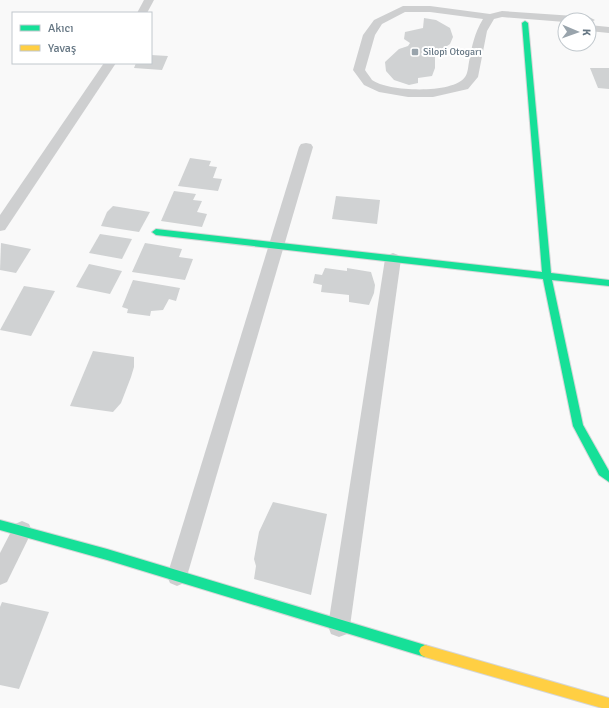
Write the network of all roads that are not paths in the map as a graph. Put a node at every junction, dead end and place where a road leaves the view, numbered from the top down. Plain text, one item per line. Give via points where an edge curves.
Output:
1 (149, 0) edge
2 (143, 12) edge
3 (524, 16) junction
4 (490, 17) junction
5 (557, 18) edge
6 (597, 20) edge
7 (609, 21) edge
8 (557, 25) edge
9 (597, 29) edge
10 (609, 30) edge
11 (109, 64) edge
12 (306, 147) dead end
13 (0, 226) edge
14 (156, 232) dead end
15 (276, 245) junction
16 (393, 259) junction
17 (547, 277) junction
18 (609, 283) edge
19 (609, 477) edge
20 (0, 525) edge
21 (22, 531) junction
22 (0, 576) edge
23 (177, 576) junction
24 (338, 626) junction
25 (609, 704) edge

1 - 2 street
3 - 4 street via 505,22
3 - 5 street
3 - 8 street
3 - 17 street
4 - 4 street via 430,9 403,10 378,22 369,35 359,70 368,82 383,89 401,92 433,93 464,86 472,77 481,31
6 - 7 street
9 - 10 street
11 - 13 street
12 - 15 street
14 - 15 street
15 - 16 street
15 - 23 street
16 - 17 street
16 - 24 street
17 - 18 street
17 - 19 street via 578,426 602,472
20 - 21 street
21 - 22 street
21 - 23 street via 76,544
23 - 24 street
24 - 25 street

